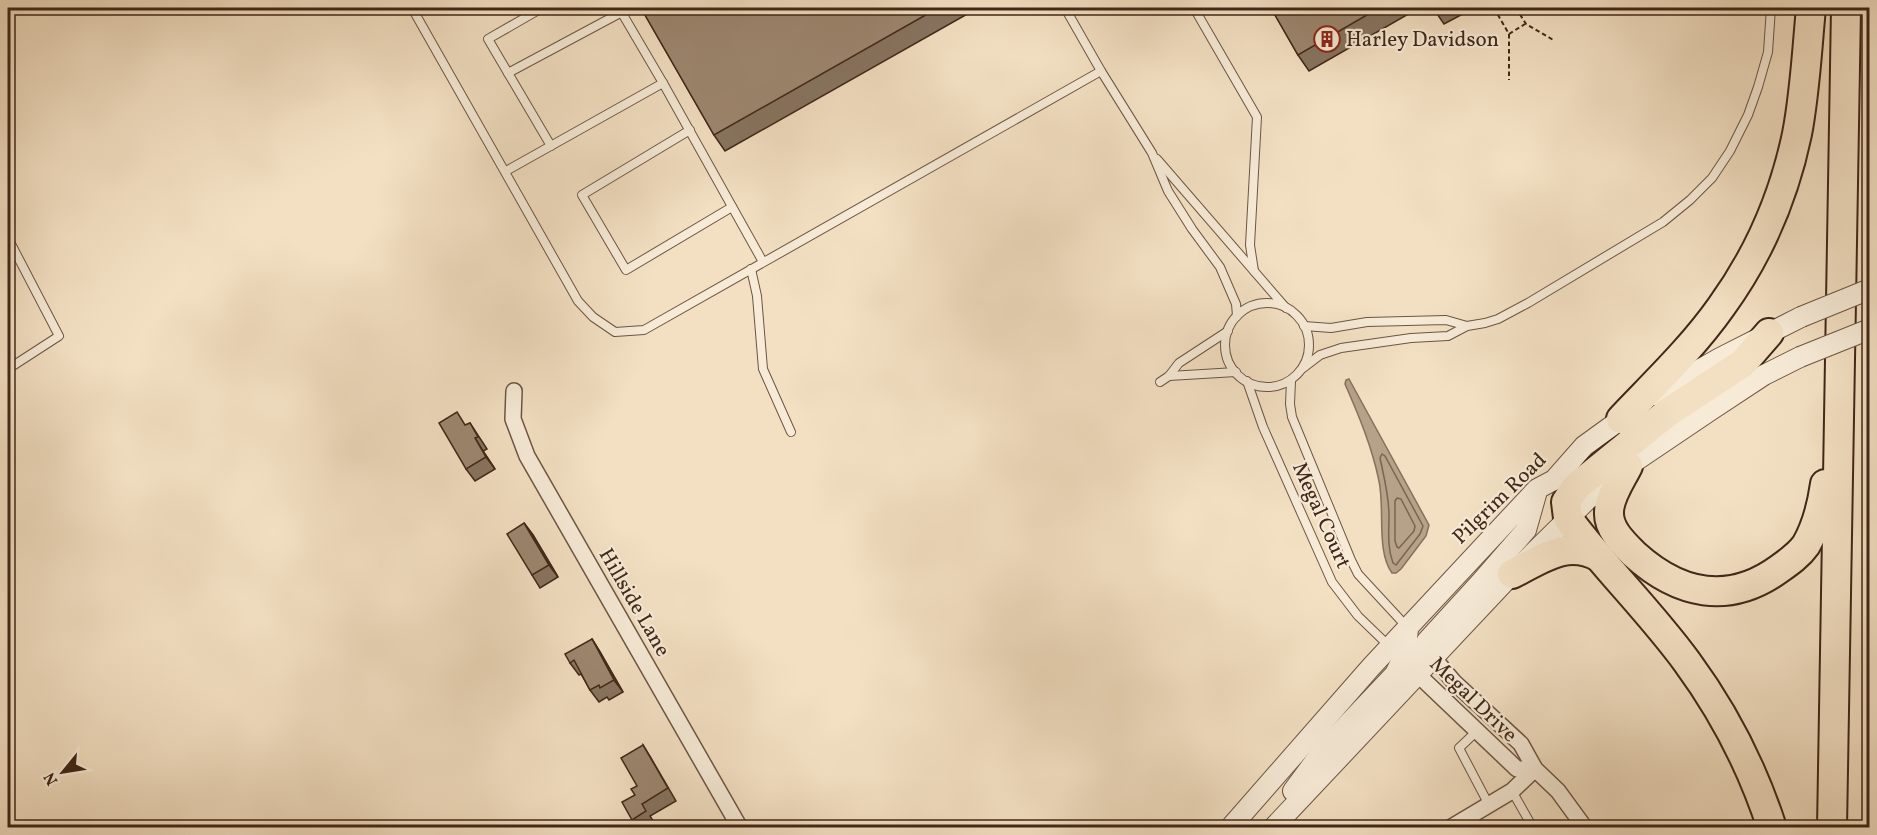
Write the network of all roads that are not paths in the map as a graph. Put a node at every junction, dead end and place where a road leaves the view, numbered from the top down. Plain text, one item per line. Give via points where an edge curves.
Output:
1 (412, 8) edge
2 (542, 8) edge
3 (1065, 8) edge
4 (1194, 8) edge
5 (1772, 8) edge
6 (1811, 8) edge
7 (620, 10) edge
8 (1846, 17) edge
9 (1101, 71) junction
10 (508, 73) junction
11 (663, 83) junction
12 (690, 130) junction
13 (551, 146) junction
14 (1152, 153) junction
15 (506, 171) junction
16 (732, 207) junction
17 (8, 238) edge
18 (764, 262) junction
19 (751, 269) junction
20 (1254, 271) junction
21 (1869, 289) edge
22 (1286, 308) junction
23 (1237, 316) junction
24 (1304, 326) junction
25 (1467, 326) junction
26 (1869, 329) edge
27 (1228, 331) junction
28 (1769, 333) junction
29 (1303, 368) junction
30 (8, 369) edge
31 (1236, 372) junction
32 (1169, 376) junction
33 (1247, 381) junction
34 (1291, 381) junction
35 (1160, 382) dead end
36 (514, 391) dead end
37 (1621, 419) junction
38 (791, 432) dead end
39 (1628, 466) junction
40 (1537, 489) junction
41 (1568, 518) junction
42 (1599, 557) junction
43 (1512, 574) junction
44 (1407, 628) junction
45 (1429, 652) junction
46 (1396, 653) junction
47 (1418, 674) junction
48 (1477, 731) junction
49 (1535, 769) junction
50 (1512, 790) junction
51 (1489, 805) junction
52 (1277, 824) edge
53 (740, 828) edge
54 (1230, 828) edge
55 (1450, 828) edge
56 (1533, 828) edge
57 (1585, 828) edge
58 (1772, 828) edge
59 (1832, 828) edge

1 - 15 lane
2 - 10 lane via 488,39
3 - 9 lane
4 - 20 lane via 1257,117 1250,245
5 - 25 lane via 1768,51 1748,115 1712,178 1663,222 1628,244 1513,312
6 - 37 highway via 1797,134 1763,234 1717,312
7 - 10 lane
7 - 11 lane
8 - 39 highway via 1834,106 1827,466 1823,503 1805,546 1771,575 1749,585 1715,592 1690,588 1653,571 1625,546 1612,527 1610,507
8 - 59 highway
9 - 14 lane
9 - 18 lane
10 - 13 lane
11 - 12 lane
11 - 13 lane
12 - 16 lane
12 - 16 lane via 582,195 626,270
13 - 15 lane
14 - 20 lane
14 - 23 lane via 1168,191 1220,267
15 - 19 lane via 578,301 593,318 615,332 644,330
16 - 18 lane
17 - 30 lane via 59,336
18 - 19 lane
19 - 38 lane via 763,369
20 - 22 lane
21 - 28 street, Pilgrim Road, bridge
22 - 23 lane via 1269,303 1252,306
22 - 24 lane
23 - 27 lane
24 - 25 lane via 1331,328 1367,322 1446,320
24 - 29 lane via 1309,352
25 - 29 lane via 1448,336 1341,348 1320,355
26 - 39 street, bridge via 1800,357 1755,381
27 - 31 lane via 1225,348
27 - 32 lane via 1179,363
28 - 37 street, Pilgrim Road via 1668,387
28 - 41 highway via 1743,363 1667,413 1573,490 1566,502
29 - 34 lane
31 - 32 lane
31 - 33 lane
32 - 35 lane
33 - 34 lane via 1274,387
33 - 46 lane, Megal Court via 1263,427 1332,582 1358,616
34 - 44 lane, Megal Court via 1292,417 1351,560 1358,574
36 - 53 street, Hillside Lane via 513,419 527,456
37 - 40 street, Pilgrim Road via 1584,446 1554,480
39 - 41 street
40 - 44 street, Pilgrim Road
40 - 45 street via 1526,530 1444,621
41 - 42 highway
41 - 43 street
42 - 43 highway via 1581,549 1567,549
42 - 58 highway via 1703,686 1730,731
43 - 45 street
44 - 45 street, Megal Drive
44 - 46 street, Pilgrim Road
45 - 47 street
45 - 49 street, Megal Drive via 1458,686 1521,744
46 - 47 street, Megal Drive
46 - 52 street via 1395,674 1324,750 1292,792
46 - 54 street, Pilgrim Road
47 - 48 street, Megal Drive
47 - 52 street
48 - 49 street, Megal Drive via 1516,769
48 - 51 lane via 1459,748
49 - 50 street
49 - 57 street, Megal Drive via 1563,797
50 - 51 street
50 - 56 lane
51 - 55 street

